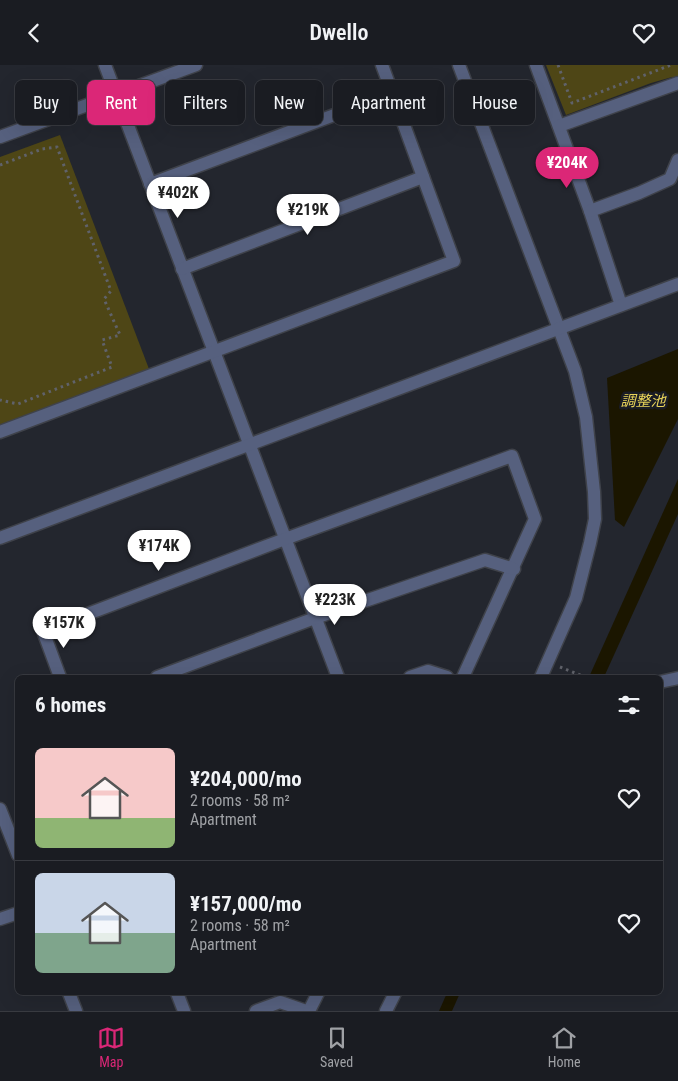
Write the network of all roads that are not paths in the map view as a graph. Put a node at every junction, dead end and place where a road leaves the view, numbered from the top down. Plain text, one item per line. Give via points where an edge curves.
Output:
1 (105, 65) edge
2 (196, 65) edge
3 (382, 65) edge
4 (459, 65) edge
5 (536, 65) edge
6 (110, 80) edge
7 (155, 80) edge
8 (387, 80) edge
9 (678, 83) edge
10 (87, 106) edge
11 (333, 115) edge
12 (127, 125) edge
13 (404, 125) edge
14 (559, 126) junction
15 (0, 137) edge
16 (678, 161) edge
17 (423, 177) junction
18 (150, 184) junction
19 (590, 211) junction
20 (182, 269) junction
21 (678, 284) edge
22 (621, 305) junction
23 (558, 329) junction
24 (214, 352) junction
25 (0, 432) edge
26 (249, 445) junction
27 (0, 538) edge
28 (285, 539) junction
29 (514, 569) junction
30 (315, 618) junction
31 (59, 675) edge
32 (161, 675) edge
33 (337, 675) edge
34 (416, 675) edge
35 (441, 675) edge
36 (464, 675) edge
37 (542, 675) edge
38 (678, 678) edge
39 (663, 682) edge
40 (0, 809) edge
41 (15, 847) edge
42 (15, 914) edge
43 (0, 919) edge
44 (70, 995) edge
45 (178, 995) edge
46 (317, 995) edge
47 (394, 995) edge
48 (76, 1011) edge
49 (184, 1011) edge
50 (256, 1011) edge
51 (308, 1011) edge
52 (386, 1011) edge

1 - 6 street
2 - 7 street
3 - 8 street
4 - 23 street
5 - 14 street
9 - 14 street
10 - 15 street
11 - 18 street
12 - 18 street
13 - 17 street
14 - 19 street
16 - 19 street via 670,179
17 - 20 street
17 - 24 street via 454,261
18 - 20 street
19 - 22 street
20 - 24 street
21 - 22 street
22 - 23 street
23 - 26 street
23 - 37 street via 575,371 586,417 595,519 576,598
24 - 25 street
24 - 26 street
26 - 27 street
26 - 28 street
28 - 29 street via 512,457 535,519
28 - 30 street
28 - 31 street via 43,631
29 - 30 street via 485,560
29 - 36 street
30 - 32 street
30 - 33 street
34 - 35 street via 428,671
38 - 39 street
40 - 41 street
42 - 43 street
44 - 48 street
45 - 49 street
46 - 51 street
47 - 52 street
50 - 51 street via 280,1002

